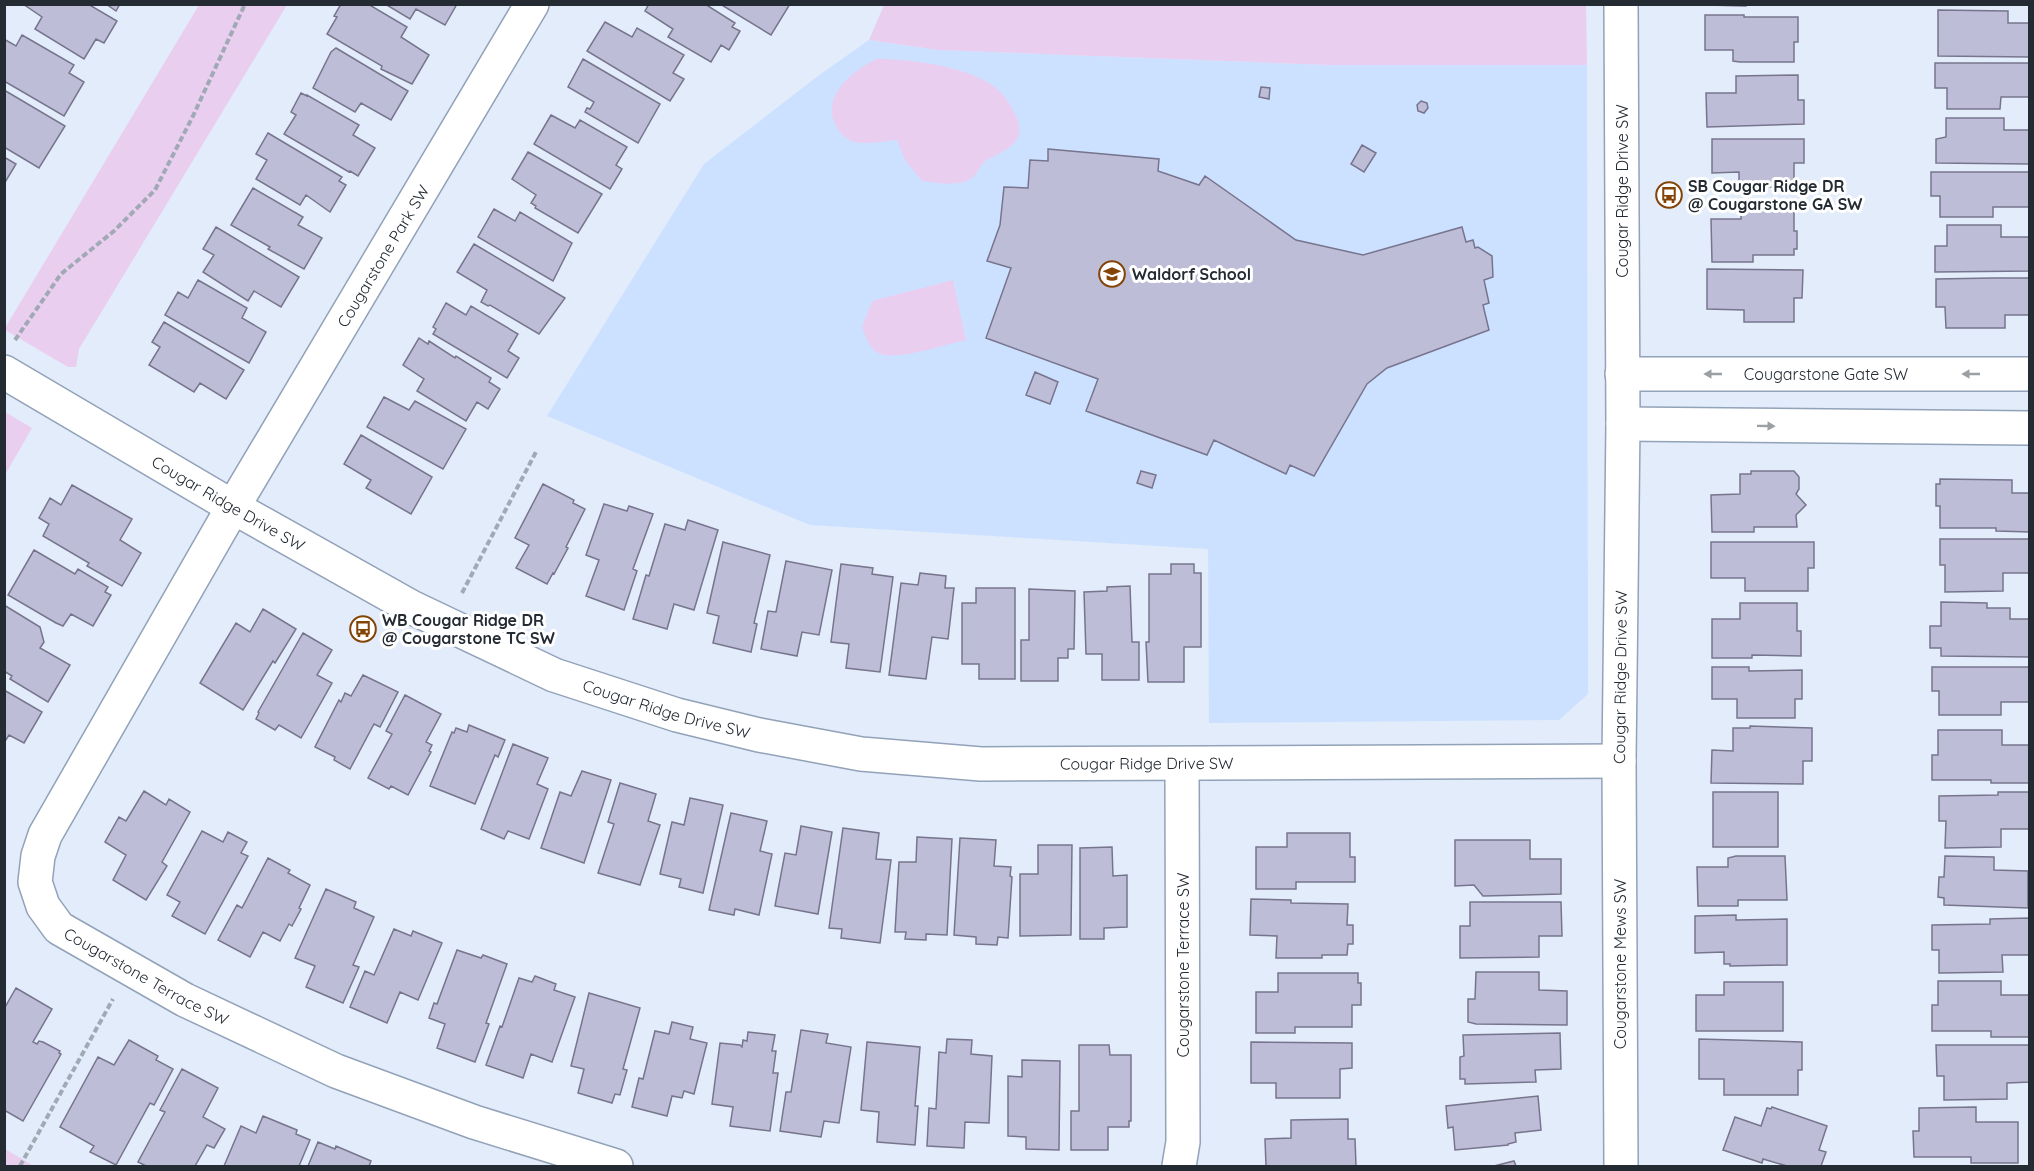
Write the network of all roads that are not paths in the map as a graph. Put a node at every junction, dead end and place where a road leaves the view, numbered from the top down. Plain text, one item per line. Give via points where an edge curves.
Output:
1 (532, 4) edge
2 (1621, 4) edge
3 (8, 358) edge
4 (1622, 374) junction
5 (2030, 374) edge
6 (1623, 424) junction
7 (2030, 428) edge
8 (233, 507) junction
9 (1619, 761) junction
10 (1182, 764) junction
11 (615, 1167) edge
12 (1179, 1167) edge
13 (1621, 1167) edge

1 - 8 street, Cougarstone Park SW
2 - 4 street, Cougar Ridge Drive SW
3 - 8 street, Cougar Ridge Drive SW
5 -> 4 street, Cougarstone Gate SW
4 - 6 street, Cougar Ridge Drive SW
6 -> 7 street
6 - 9 street, Cougar Ridge Drive SW
8 - 10 street, Cougar Ridge Drive SW via 401,601 555,675 677,716 861,754 981,764
8 - 11 street, Cougarstone Terrace SW via 45,835 35,882 43,906 58,928 185,1000 336,1071 474,1122
9 - 10 street, Cougar Ridge Drive SW
9 - 13 street, Cougarstone Mews SW
10 - 12 street, Cougarstone Terrace SW via 1184,1142

